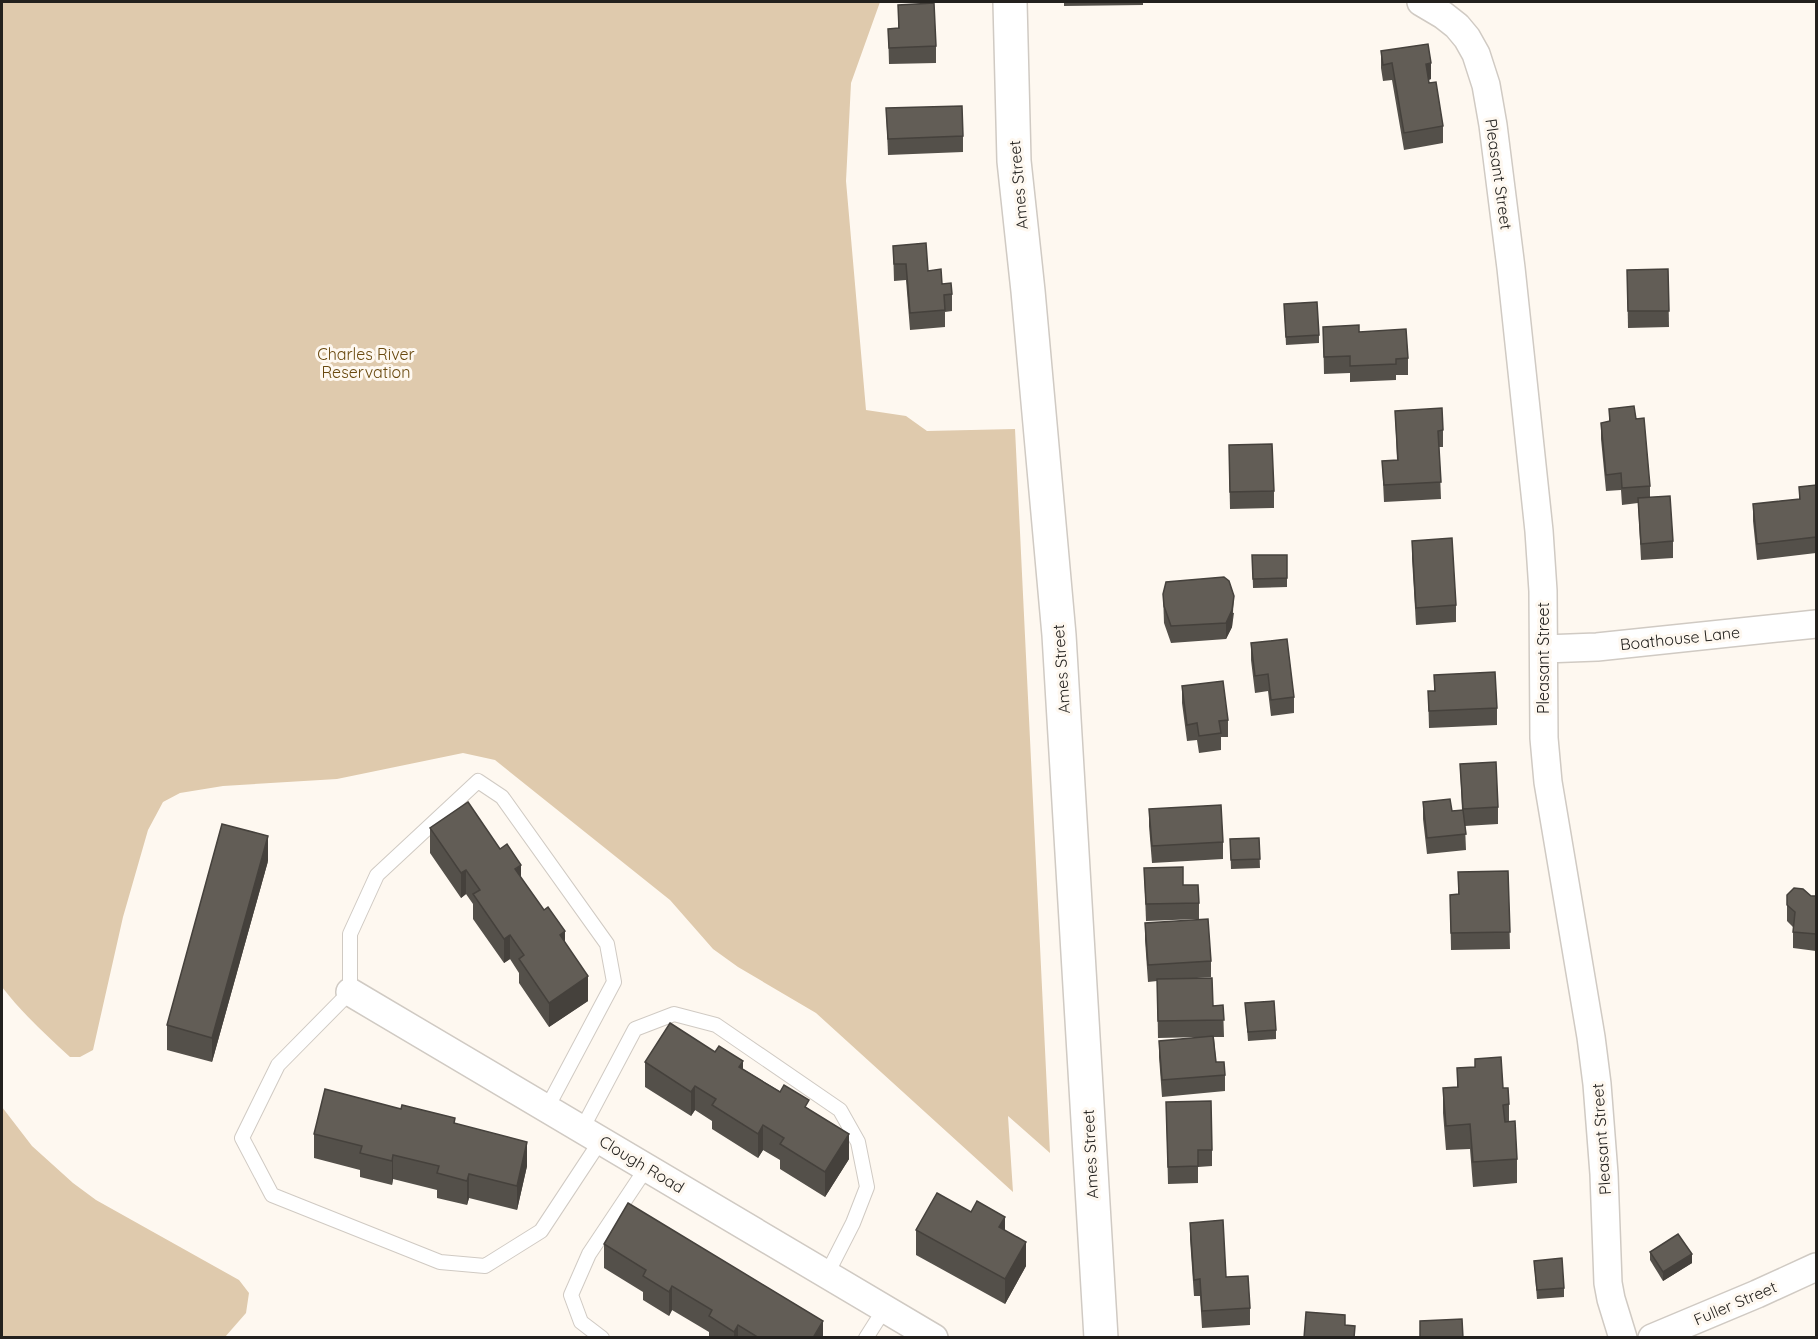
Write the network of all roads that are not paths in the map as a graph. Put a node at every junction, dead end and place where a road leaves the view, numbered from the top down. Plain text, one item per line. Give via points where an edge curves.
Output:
1 (1010, 2) edge
2 (1421, 2) edge
3 (1816, 624) edge
4 (1544, 649) junction
5 (350, 992) junction
6 (547, 1108) junction
7 (591, 1134) junction
8 (647, 1167) junction
9 (1816, 1267) edge
10 (827, 1274) junction
11 (885, 1308) junction
12 (602, 1338) edge
13 (866, 1338) edge
14 (934, 1338) edge
15 (1101, 1338) edge
16 (1623, 1338) edge
17 (1652, 1338) edge

1 - 15 street, Ames Street via 1014,161 1059,635
2 - 4 street, Pleasant Street via 1443,15 1467,38 1486,85 1511,267 1539,531
3 - 4 street, Boathouse Lane
4 - 16 street, Pleasant Street via 1548,782 1591,1037 1601,1131 1608,1283
5 - 6 street, Clough Road
5 - 6 lane via 350,934 377,875 478,781 502,797 607,944 614,982
5 - 7 lane via 278,1065 242,1138 272,1195 440,1262 485,1266 541,1231
6 - 7 street, Clough Road
7 - 8 street, Clough Road
7 - 10 lane via 635,1029 674,1014 716,1025 840,1110 858,1142 867,1186
8 - 10 street, Clough Road
8 - 12 lane via 589,1254 571,1295 581,1322
9 - 17 street, Fuller Street
10 - 11 street, Clough Road
11 - 13 lane
11 - 14 street, Clough Road

